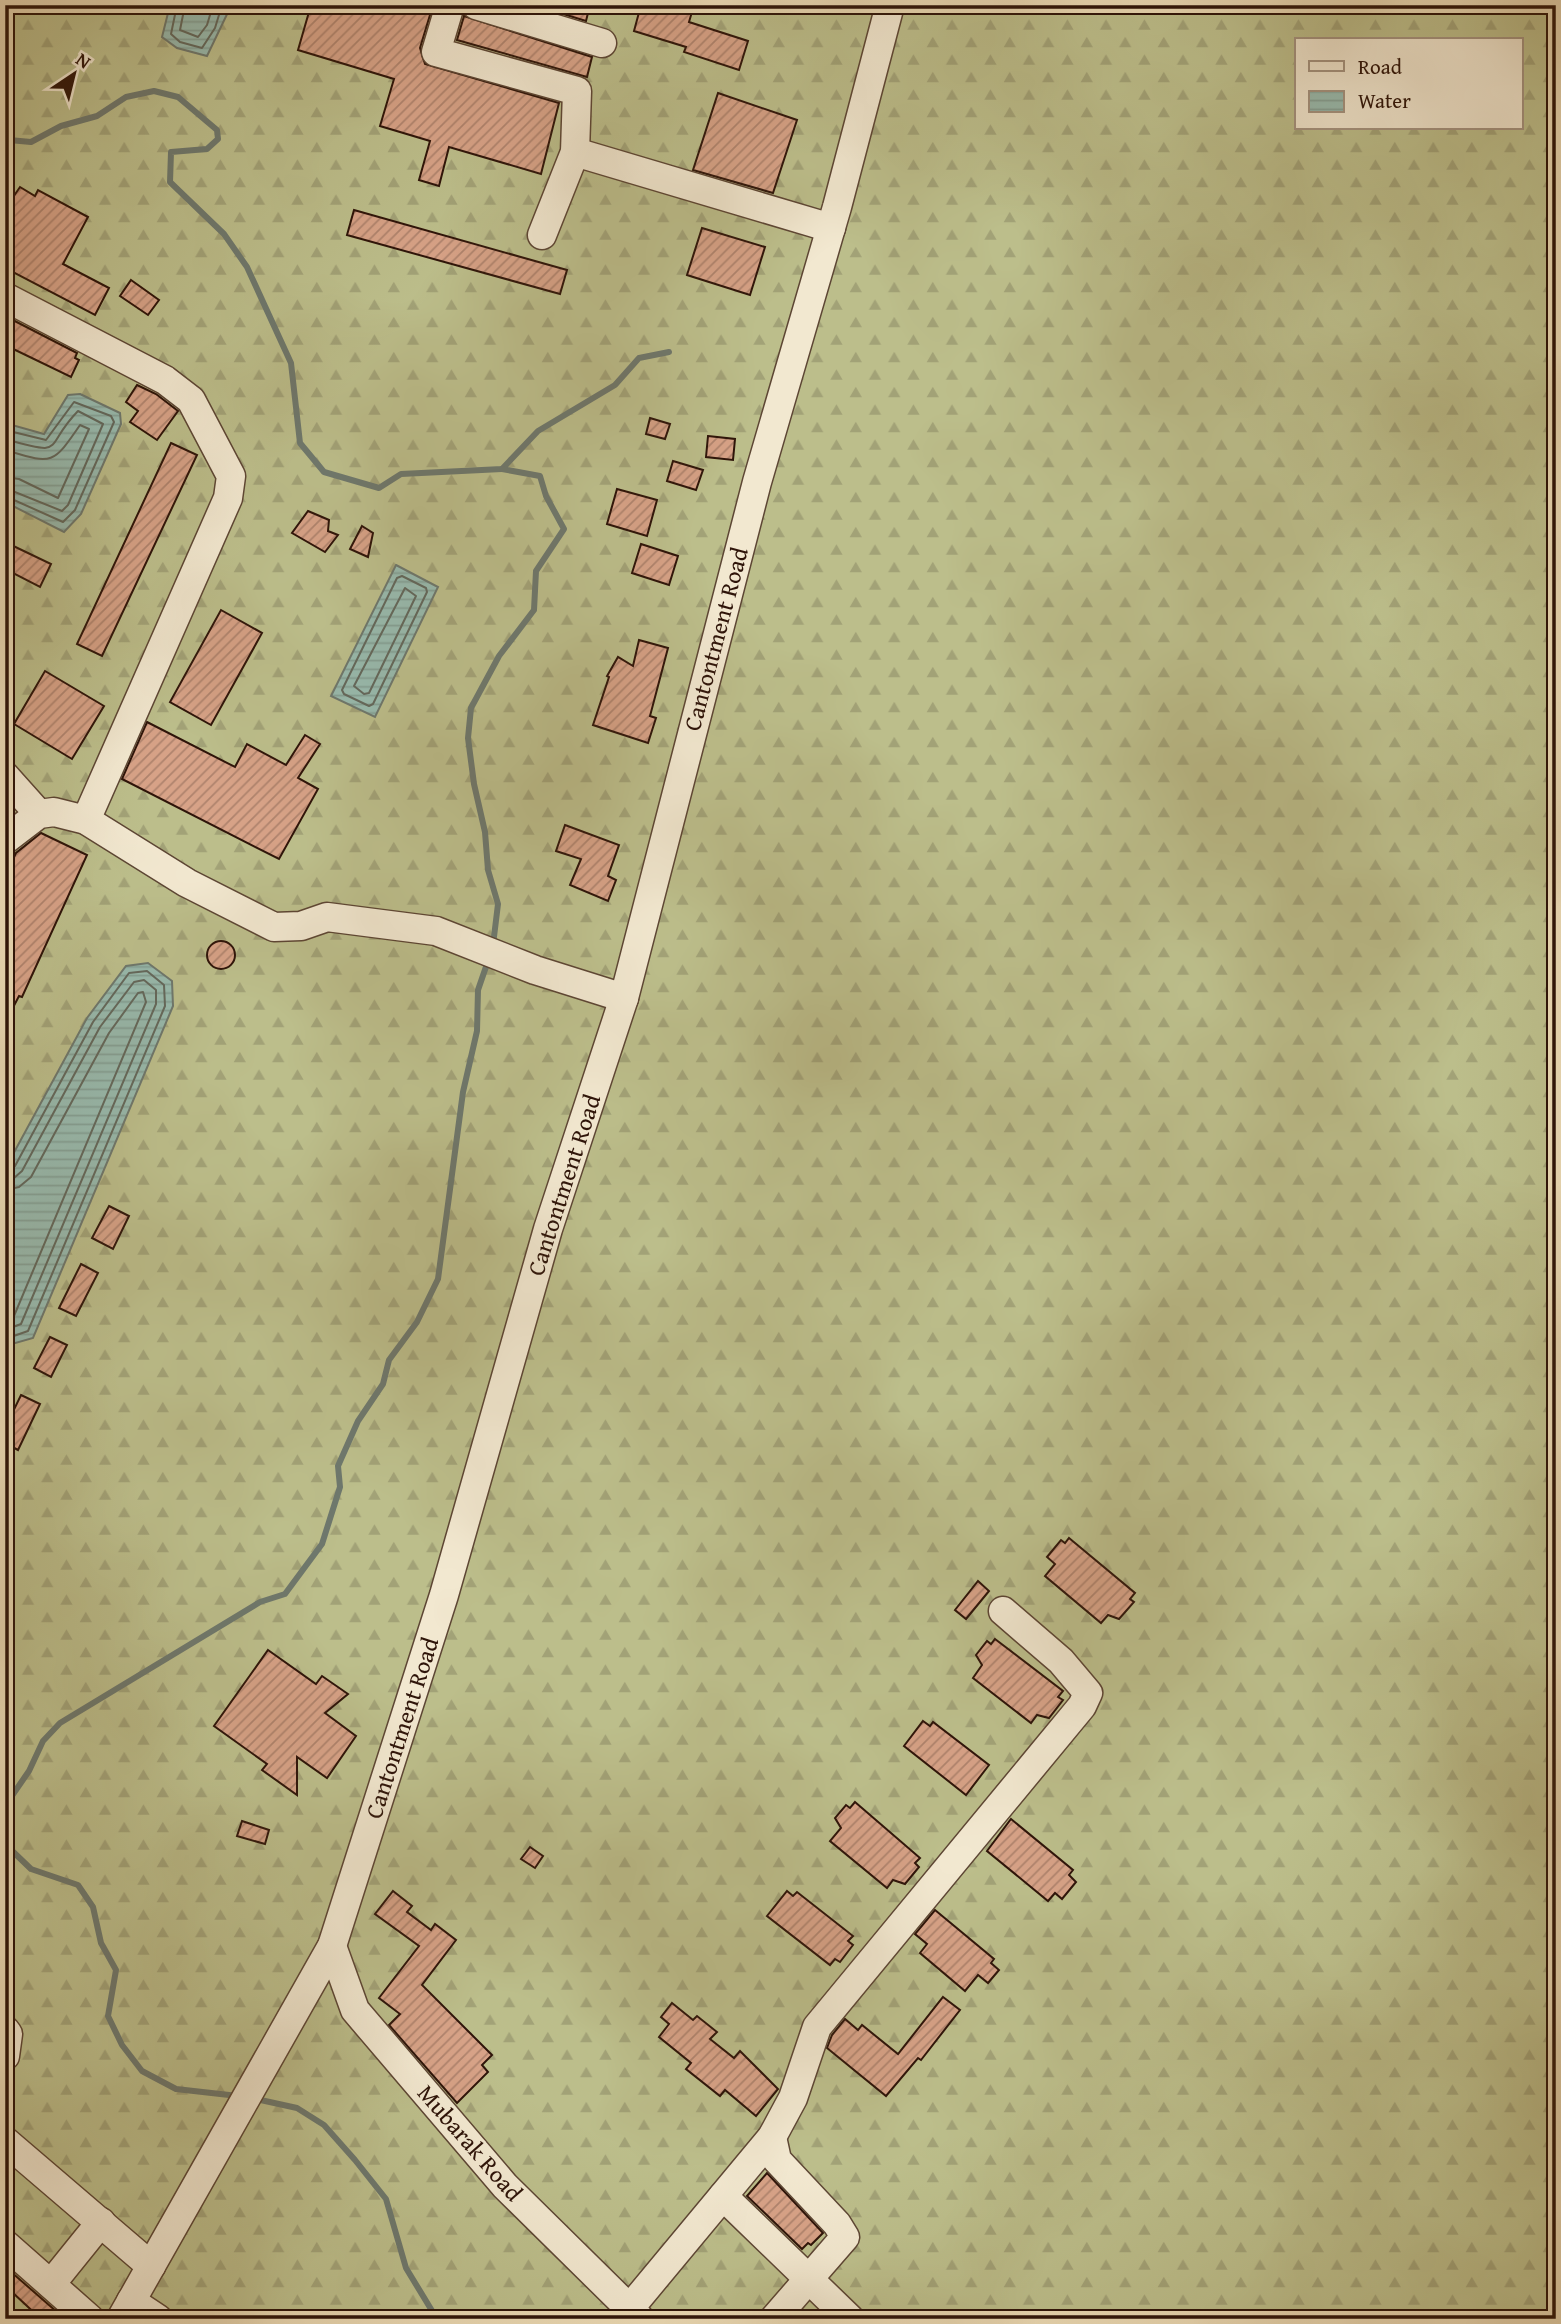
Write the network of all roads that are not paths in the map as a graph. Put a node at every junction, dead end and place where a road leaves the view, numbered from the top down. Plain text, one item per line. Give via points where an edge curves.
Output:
1 (450, 5) edge
2 (476, 5) edge
3 (890, 5) edge
4 (602, 43) dead end
5 (575, 152) junction
6 (831, 228) junction
7 (542, 234) dead end
8 (5, 297) edge
9 (5, 776) edge
10 (39, 814) junction
11 (86, 820) junction
12 (5, 840) edge
13 (624, 998) junction
14 (1003, 1611) dead end
15 (331, 1946) junction
16 (5, 2030) edge
17 (5, 2056) edge
18 (772, 2137) junction
19 (5, 2141) edge
20 (723, 2196) junction
21 (101, 2222) junction
22 (5, 2244) edge
23 (151, 2266) junction
24 (810, 2278) junction
25 (51, 2284) junction
26 (126, 2310) edge
27 (635, 2314) edge
28 (90, 2319) edge
29 (158, 2319) edge
30 (774, 2319) edge
31 (850, 2319) edge

1 - 5 street via 436,52 577,91
2 - 4 street
3 - 6 street, Cantontment Road
5 - 6 street
5 - 7 street
6 - 13 street, Cantontment Road via 757,482
8 - 11 street via 165,380 191,400 231,476 228,498
9 - 10 street
10 - 11 street via 54,812
10 - 12 street
11 - 13 street via 187,883 274,927 301,926 327,917 436,931 535,970
13 - 15 street, Cantontment Road via 548,1228 444,1595
14 - 18 street via 1061,1661 1088,1693 1082,1706 817,2027 793,2098
15 - 23 street, Cantontment Road
15 - 27 street, Mubarak Road via 355,2010 505,2186
16 - 17 street
18 - 20 street
18 - 24 street via 777,2161 845,2237
19 - 21 street
20 - 24 street
20 - 27 street
21 - 23 street
21 - 25 street
22 - 25 street
23 - 26 street, Cantontment Road
24 - 30 street
24 - 31 street
25 - 28 street
26 - 29 street

